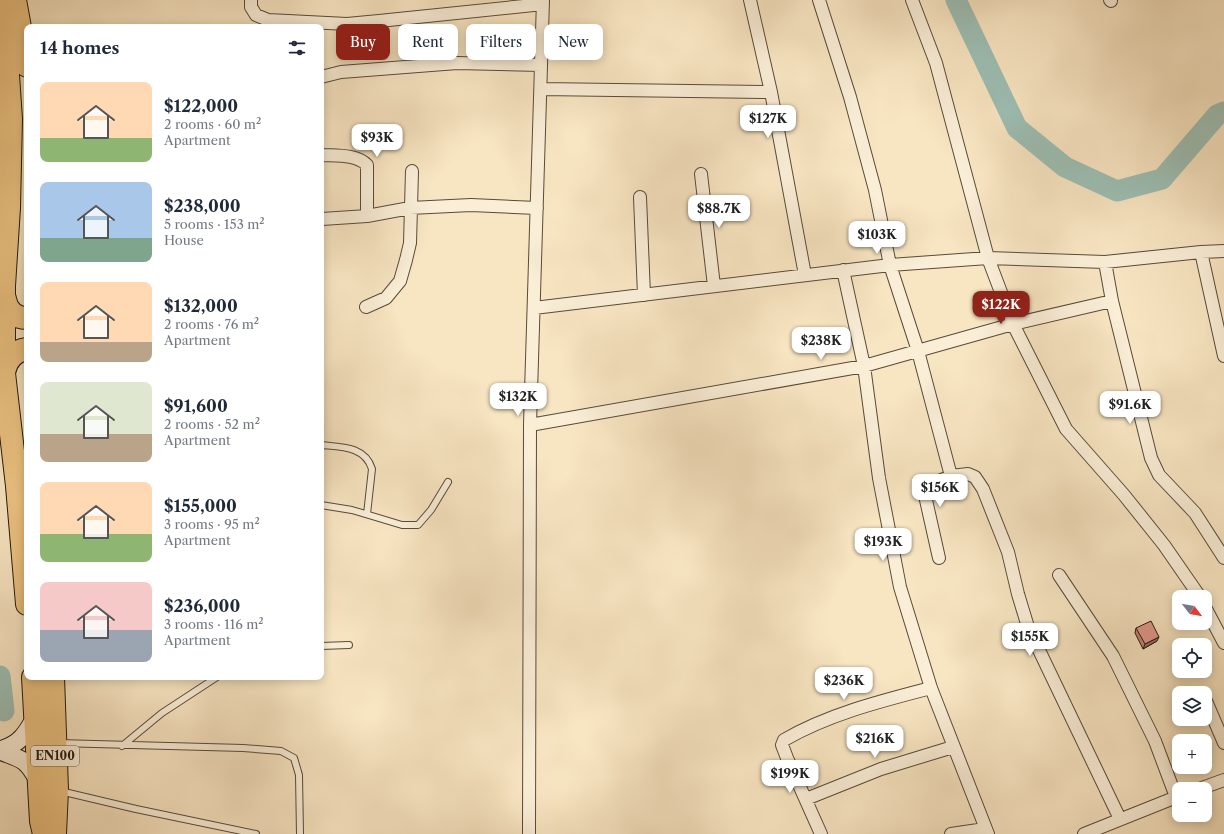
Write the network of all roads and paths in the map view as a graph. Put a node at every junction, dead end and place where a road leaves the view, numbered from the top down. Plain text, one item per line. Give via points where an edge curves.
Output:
1 (15, 0) edge
2 (251, 0) edge
3 (750, 0) edge
4 (819, 0) edge
5 (912, 0) edge
6 (0, 1) edge
7 (543, 2) edge
8 (24, 50) edge
9 (541, 65) junction
10 (324, 76) edge
11 (541, 89) junction
12 (771, 92) junction
13 (324, 155) edge
14 (412, 171) dead end
15 (701, 174) dead end
16 (640, 197) dead end
17 (410, 208) junction
18 (537, 208) junction
19 (367, 216) junction
20 (324, 219) edge
21 (1224, 251) edge
22 (1201, 252) junction
23 (988, 258) junction
24 (1105, 262) junction
25 (890, 265) junction
26 (844, 270) junction
27 (805, 275) junction
28 (714, 286) junction
29 (644, 295) junction
30 (3, 297) edge
31 (1112, 301) junction
32 (366, 307) dead end
33 (534, 308) junction
34 (24, 318) edge
35 (1014, 324) junction
36 (2, 329) edge
37 (24, 350) edge
38 (918, 351) junction
39 (1224, 356) edge
40 (864, 366) junction
41 (4, 373) junction
42 (530, 425) junction
43 (324, 444) edge
44 (952, 476) junction
45 (448, 482) dead end
46 (324, 505) edge
47 (367, 514) junction
48 (939, 558) dead end
49 (1224, 558) edge
50 (24, 569) edge
51 (1059, 575) dead end
52 (1195, 590) edge
53 (1212, 620) edge
54 (1224, 643) edge
55 (349, 645) dead end
56 (324, 646) edge
57 (33, 680) edge
58 (53, 680) edge
59 (212, 680) edge
60 (931, 688) junction
61 (1212, 715) edge
62 (36, 716) junction
63 (55, 743) junction
64 (1224, 743) edge
65 (122, 746) junction
66 (953, 747) junction
67 (0, 751) edge
68 (1224, 780) edge
69 (1212, 784) edge
70 (47, 785) junction
71 (1172, 785) edge
72 (806, 799) junction
73 (1172, 799) edge
74 (1120, 820) junction
75 (986, 831) edge
76 (44, 834) edge
77 (55, 834) edge
78 (256, 834) edge
79 (300, 834) edge
80 (529, 834) edge
81 (821, 834) edge
82 (951, 834) edge
83 (1084, 834) edge

1 - 8 highway
2 - 7 street via 251,7 256,15 268,20 347,24
3 - 12 street
4 - 25 street via 850,96 875,190
5 - 23 street via 936,63
6 - 30 highway via 5,31 9,208
7 - 9 street
9 - 10 street via 457,62
9 - 11 street
11 - 12 street
11 - 18 street
12 - 27 street
13 - 19 street via 356,158 367,165
14 - 17 street
15 - 28 street
16 - 29 street
17 - 18 street via 471,205
17 - 19 street
17 - 32 street via 410,244 400,281 386,298
18 - 33 street
19 - 20 street
21 - 22 street
22 - 24 street
22 - 39 street
23 - 24 street
23 - 25 street
23 - 35 street
24 - 31 street
25 - 26 street
25 - 38 street
26 - 27 street
26 - 40 street
27 - 28 street
28 - 29 street
29 - 33 street
30 - 34 highway via 13,314
30 - 36 highway
31 - 35 street
31 - 49 street via 1151,458 1159,475 1195,513
33 - 42 street
35 - 38 street
35 - 52 street via 1066,429 1124,495 1164,545
36 - 41 highway
37 - 41 highway via 12,356
38 - 40 street
38 - 44 street
40 - 42 street
40 - 60 street via 879,478 899,579
41 - 50 highway
42 - 80 street
43 - 47 lane via 351,448 370,462 372,469
44 - 48 street via 932,484 926,490
44 - 74 street via 968,474 975,477 983,489 1008,552 1028,626
45 - 47 lane via 431,510 418,525 402,526
46 - 47 lane
51 - 71 street via 1113,656
53 - 54 street
55 - 56 lane
57 - 62 highway, EN100
58 - 63 highway, EN100
59 - 65 lane via 162,713
60 - 66 street
60 - 72 street via 873,703 817,724 784,740 782,745
61 - 64 street
62 - 67 street via 20,741
62 - 70 highway, EN100
63 - 65 lane
63 - 70 highway, EN100
65 - 79 lane via 281,751 294,758 299,775
66 - 72 street via 881,769
66 - 75 street
67 - 70 street via 24,760
68 - 69 street
70 - 76 highway, EN100 via 41,821
70 - 77 highway, EN100
70 - 78 lane via 136,809
72 - 81 street
73 - 74 street
74 - 83 street
75 - 82 street

